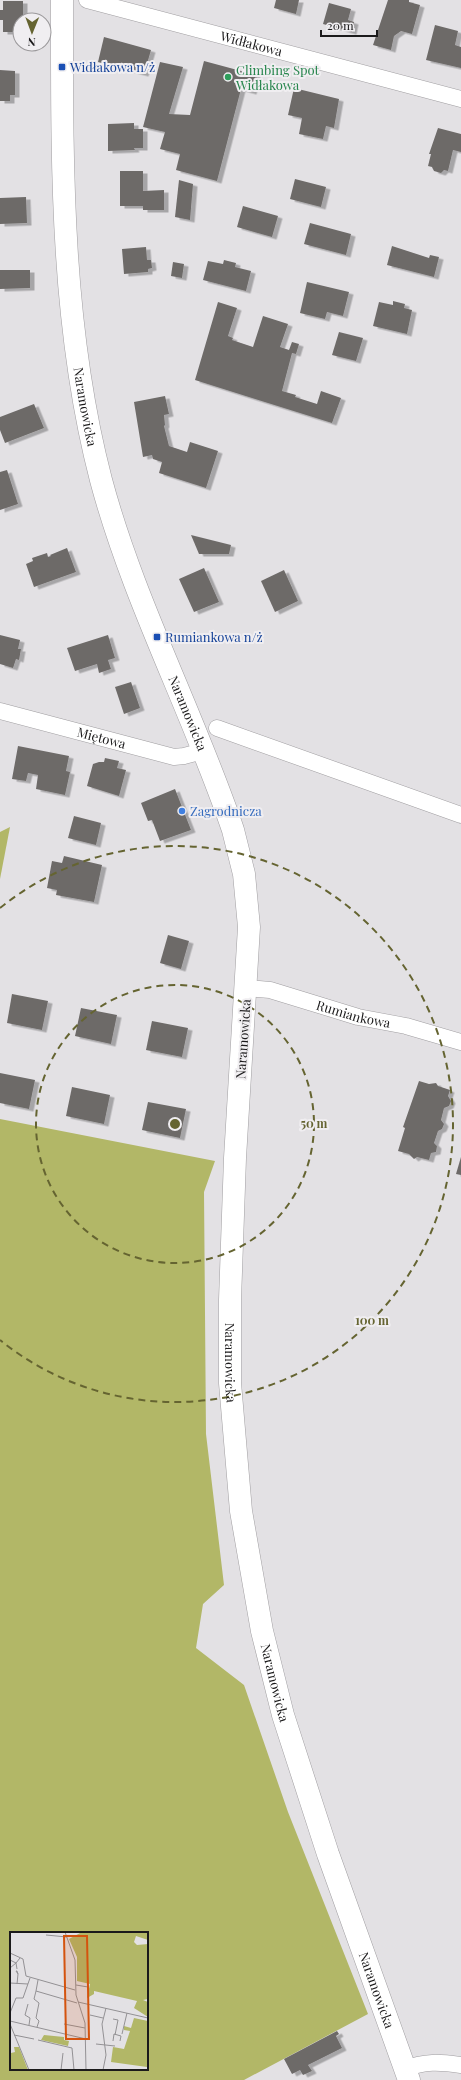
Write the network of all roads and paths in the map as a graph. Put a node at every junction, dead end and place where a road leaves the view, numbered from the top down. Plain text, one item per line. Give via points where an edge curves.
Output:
1 (62, 0) edge
2 (87, 0) edge
3 (461, 99) edge
4 (0, 711) edge
5 (217, 728) dead end
6 (203, 750) junction
7 (461, 815) edge
8 (247, 988) junction
9 (461, 1042) edge
10 (461, 2065) edge
11 (406, 2075) edge

1 - 6 street, Naramowicka via 67,266 92,440 117,533
2 - 3 street, Widłakowa
4 - 6 street, Miętowa via 174,756 184,756
5 - 7 street
6 - 8 street, Naramowicka via 233,830 244,874 249,927
8 - 9 street, Rumiankowa via 270,990 358,1017 406,1026
8 - 11 street, Naramowicka via 235,1158 230,1335 230,1383 236,1466 246,1550 271,1674 296,1761
10 - 11 street via 420,2063

